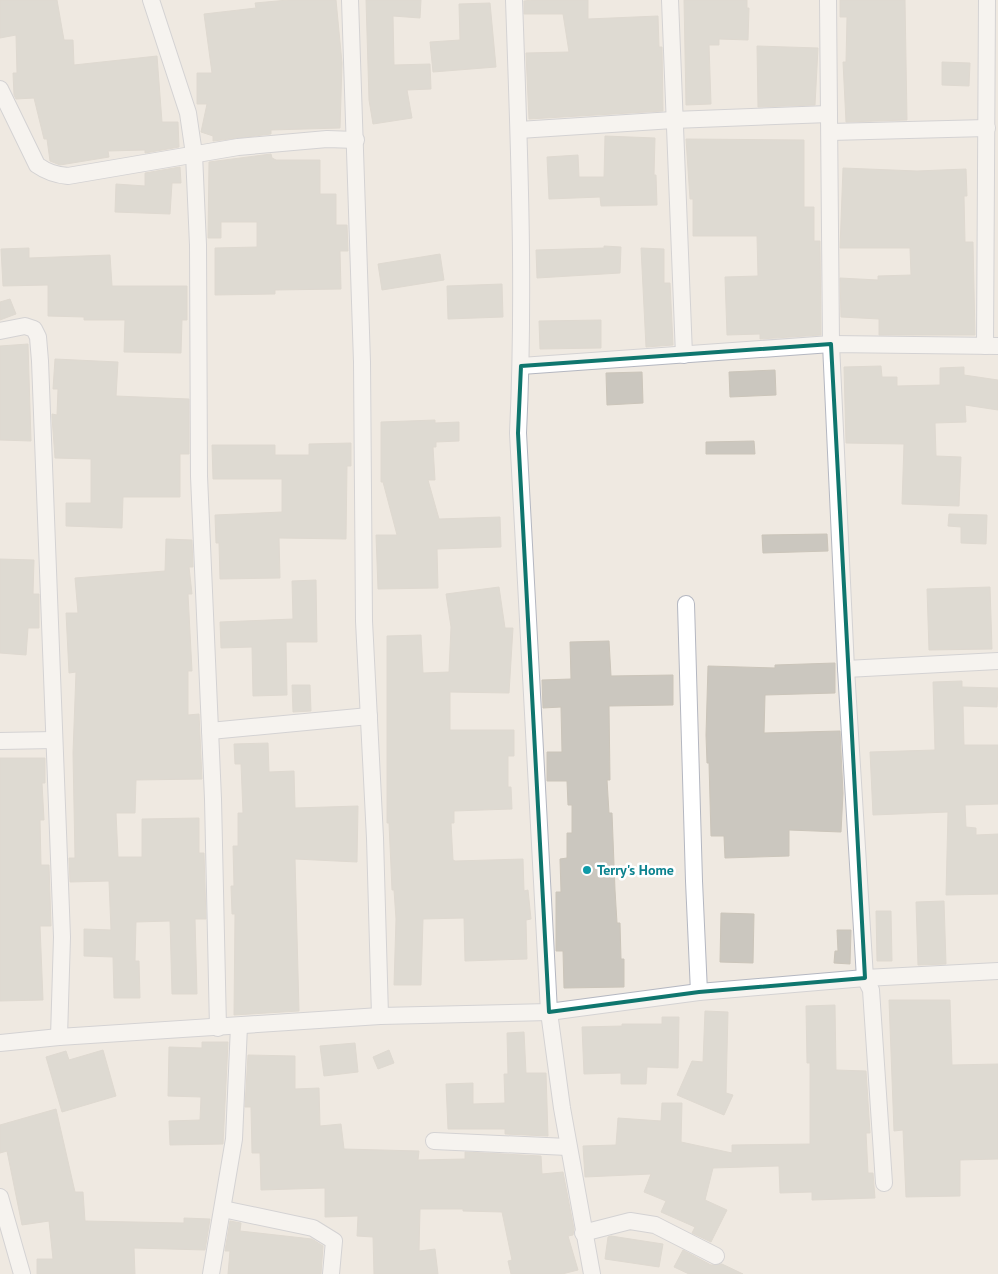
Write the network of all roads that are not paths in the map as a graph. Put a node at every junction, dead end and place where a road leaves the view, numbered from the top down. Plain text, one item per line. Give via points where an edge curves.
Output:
1 (151, 0) edge
2 (350, 0) edge
3 (514, 0) edge
4 (670, 0) edge
5 (828, 0) edge
6 (987, 0) edge
7 (0, 89) edge
8 (829, 114) junction
9 (674, 120) junction
10 (987, 128) junction
11 (519, 130) junction
12 (830, 132) junction
13 (356, 140) junction
14 (194, 154) junction
15 (0, 331) edge
16 (831, 344) junction
17 (991, 346) edge
18 (684, 355) junction
19 (521, 366) junction
20 (686, 604) dead end
21 (998, 662) edge
22 (846, 668) junction
23 (369, 716) junction
24 (210, 731) junction
25 (54, 740) junction
26 (0, 741) edge
27 (998, 971) edge
28 (865, 978) junction
29 (699, 992) junction
30 (549, 1012) junction
31 (380, 1016) junction
32 (239, 1026) junction
33 (218, 1028) junction
34 (59, 1037) junction
35 (0, 1043) edge
36 (434, 1141) dead end
37 (568, 1147) junction
38 (884, 1183) dead end
39 (0, 1197) edge
40 (223, 1209) junction
41 (584, 1233) junction
42 (716, 1256) dead end
43 (22, 1274) edge
44 (211, 1274) edge
45 (331, 1274) edge
46 (592, 1274) edge

1 - 14 street via 188,113
2 - 13 street
3 - 11 street
4 - 9 street
5 - 8 street
6 - 10 street
7 - 14 street via 37,165 46,172 68,176
8 - 9 street
8 - 12 street
9 - 11 street
9 - 18 street
10 - 12 street
10 - 17 street
11 - 19 street
12 - 16 street
13 - 14 street via 289,141
13 - 23 street via 364,621
14 - 24 street via 198,245 199,476
15 - 25 street via 25,326 34,329 38,337
16 - 17 street
16 - 18 street
16 - 22 street
18 - 19 street
19 - 30 street via 518,433
20 - 29 street
21 - 22 street
22 - 28 street
23 - 24 street
23 - 31 street
24 - 33 street
25 - 26 street
25 - 34 street via 62,937
27 - 28 street
28 - 29 street
28 - 38 street via 871,990
29 - 30 street
30 - 31 street
30 - 37 street
31 - 32 street
32 - 33 street
32 - 40 street via 234,1139
33 - 34 street
34 - 35 street
36 - 37 street
37 - 41 street
39 - 43 street
40 - 44 street
40 - 45 street via 324,1233 334,1241
41 - 42 street via 630,1221 655,1225
41 - 46 street

